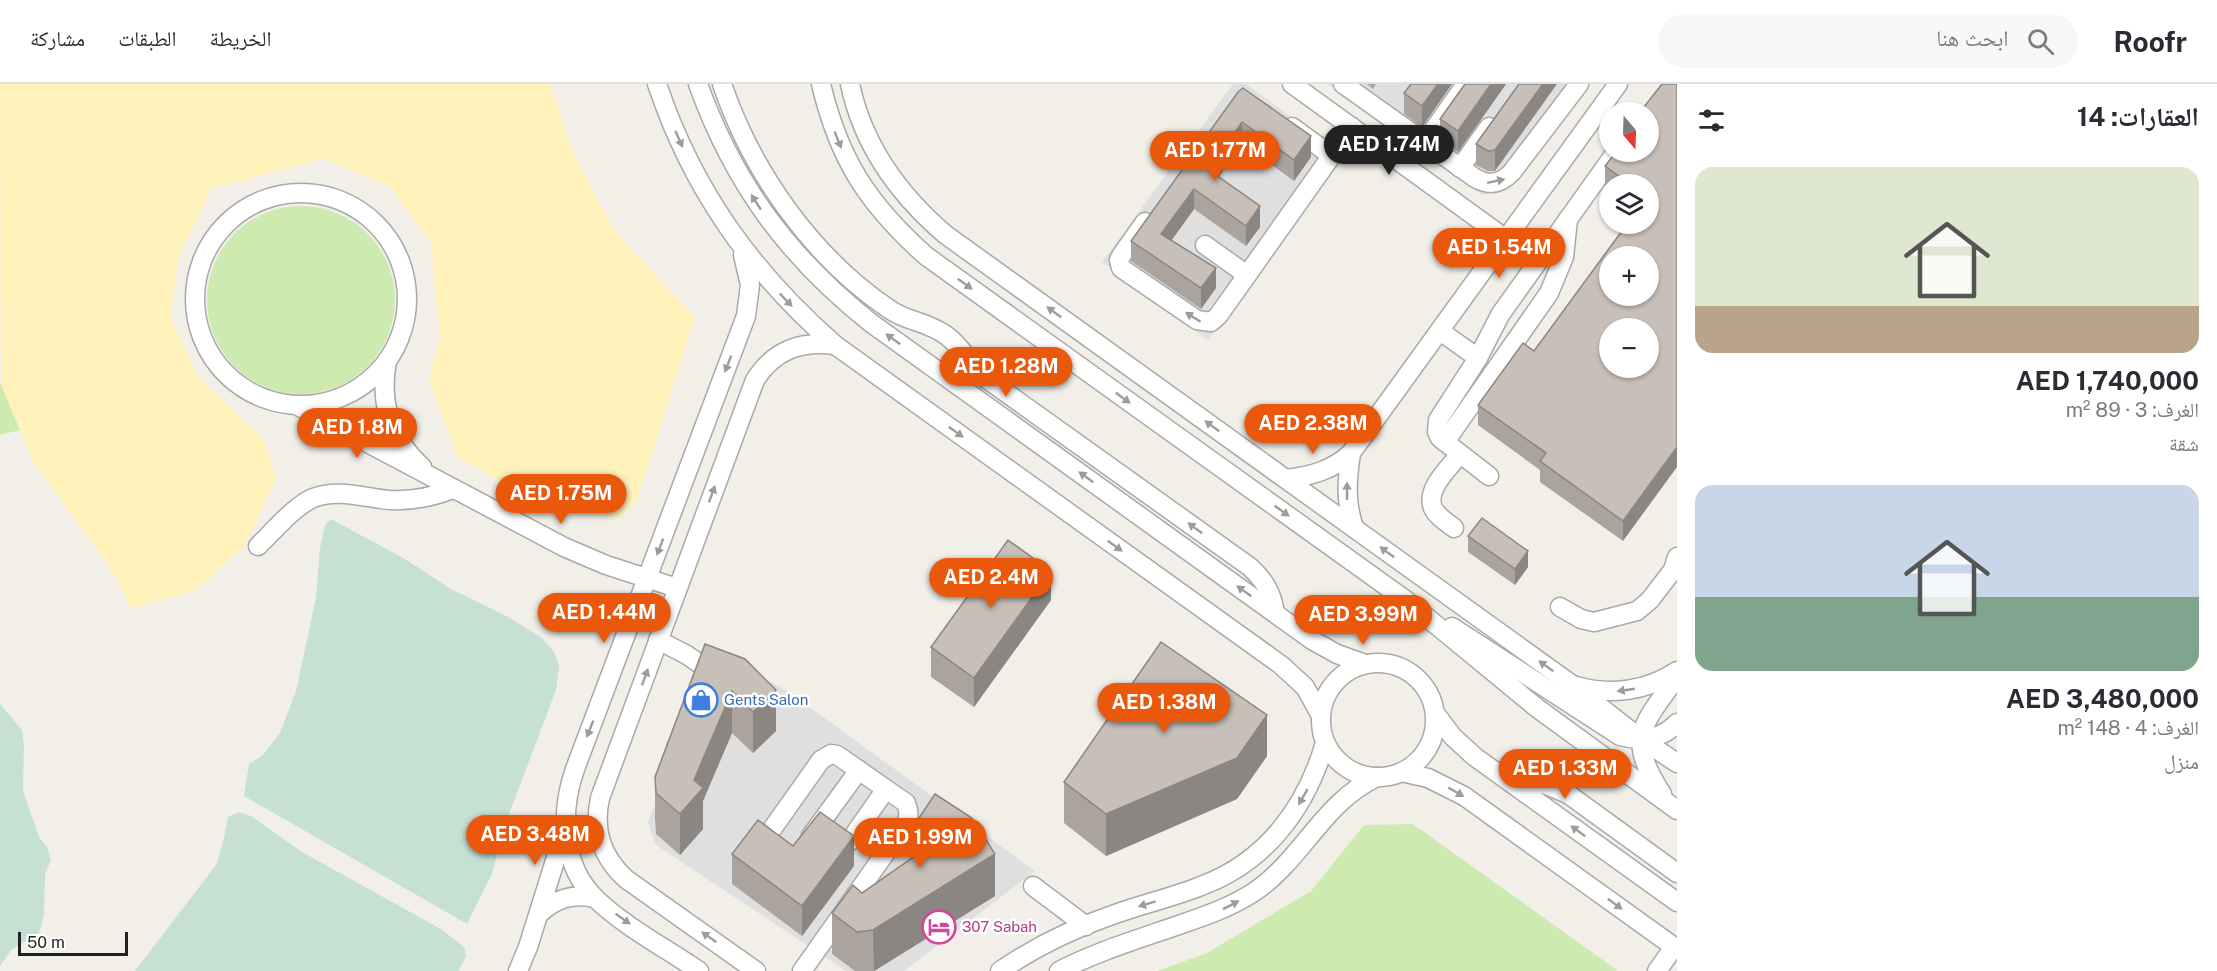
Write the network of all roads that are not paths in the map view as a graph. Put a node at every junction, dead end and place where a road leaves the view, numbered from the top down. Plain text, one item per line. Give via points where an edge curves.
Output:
1 (657, 84) edge
2 (698, 84) edge
3 (722, 84) edge
4 (821, 84) edge
5 (850, 84) edge
6 (1292, 84) edge
7 (1343, 84) edge
8 (1466, 84) edge
9 (1579, 84) edge
10 (1618, 84) edge
11 (1500, 112) edge
12 (1276, 114) edge
13 (1352, 127) junction
14 (1425, 142) junction
15 (1332, 156) junction
16 (1609, 162) edge
17 (1460, 168) junction
18 (1155, 209) edge
19 (1568, 219) junction
20 (1506, 239) junction
21 (1205, 245) dead end
22 (741, 247) junction
23 (1247, 275) junction
24 (854, 281) junction
25 (841, 299) junction
26 (1440, 331) junction
27 (835, 345) junction
28 (1478, 358) junction
29 (387, 361) junction
30 (295, 405) junction
31 (1022, 405) junction
32 (1010, 423) junction
33 (1445, 442) junction
34 (1351, 453) junction
35 (1460, 454) junction
36 (1489, 476) dead end
37 (1286, 479) junction
38 (436, 481) junction
39 (453, 489) junction
40 (1354, 528) junction
41 (1454, 528) dead end
42 (258, 546) dead end
43 (1676, 566) edge
44 (648, 579) junction
45 (677, 588) junction
46 (1407, 601) junction
47 (1560, 607) dead end
48 (1275, 613) junction
49 (658, 640) junction
50 (1365, 664) junction
51 (1677, 670) edge
52 (714, 674) edge
53 (1677, 677) edge
54 (1572, 684) junction
55 (1436, 713) junction
56 (1320, 714) junction
57 (1677, 723) edge
58 (1641, 739) junction
59 (1325, 743) junction
60 (1677, 763) edge
61 (860, 770) junction
62 (1401, 772) junction
63 (1377, 777) junction
64 (1512, 783) junction
65 (886, 789) junction
66 (1672, 807) edge
67 (818, 827) junction
68 (565, 828) junction
69 (1677, 873) edge
70 (1033, 886) dead end
71 (595, 898) junction
72 (1677, 902) edge
73 (539, 914) junction
74 (1086, 926) junction
75 (1676, 948) edge
76 (518, 971) edge
77 (699, 971) edge
78 (756, 971) edge
79 (802, 971) edge
80 (1000, 971) edge
81 (1059, 971) edge
82 (1657, 971) edge

1 -> 22 street via 695,174
25 -> 2 street via 764,215 725,150
3 - 24 street via 742,131 779,196 820,248
4 -> 46 street via 838,141 866,192 926,256
37 -> 5 street via 924,216 899,188 873,148
6 - 13 street
7 - 14 street
8 - 14 street
17 -> 9 street via 1482,182 1499,183
10 - 20 street
11 - 17 street
12 - 15 street
13 - 15 street
13 - 20 street
14 - 17 street
15 - 23 street
16 - 19 street
23 -> 18 street via 1215,320 1206,323 1124,271 1119,260
19 - 28 street via 1500,315
19 - 33 street via 1564,257 1549,293
20 - 26 street
21 - 23 street
22 -> 27 street via 785,299
22 -> 44 street via 750,285 746,316
24 - 25 street
24 - 31 street via 890,310 926,323 949,338 976,370
32 -> 25 street
26 - 28 street
26 - 34 street
45 -> 27 street via 755,380 772,358 794,348
27 -> 56 street via 1281,665 1305,687
28 - 33 street via 1438,420 1437,432
29 - 30 street via 356,390 337,399
29 - 30 street via 406,316 403,268 393,246 360,211 338,200 315,194 267,199 245,210 211,244 200,266 195,290 198,322 213,359 229,377 271,401
29 - 38 street via 384,395 392,428 410,456
30 - 38 street
31 - 32 street
48 -> 31 street via 1268,587 1250,567
48 -> 32 street
33 - 35 street
34 - 37 street via 1329,469
40 -> 34 street via 1346,499
35 - 36 street
35 - 41 street via 1436,486 1431,501 1438,516
37 - 40 street
38 - 39 street
39 - 42 street via 428,498 401,500 324,495 304,503
39 - 44 street via 574,552
54 -> 40 street
43 - 47 street via 1644,606 1629,614 1587,622
44 - 45 street
44 -> 68 street via 569,786
45 - 49 street
46 - 58 street via 1610,731
46 - 66 street via 1528,701
48 - 50 street via 1324,648
49 - 52 street
78 -> 49 street via 626,879 600,842 600,798
50 - 55 street via 1379,662 1406,669 1426,687
50 - 56 street via 1335,682
51 -> 54 street via 1659,681 1628,690 1600,691
53 - 58 street via 1651,713
54 - 58 street
55 - 62 street via 1432,742 1414,765
55 - 64 street via 1464,747
56 - 59 street
57 - 58 street via 1664,733
58 - 60 street
58 - 66 street via 1644,764
59 - 63 street via 1346,768
59 -> 74 street via 1304,798 1277,834 1246,862 1203,886
61 - 65 street
61 - 67 street
61 - 67 street via 837,755 821,760 768,836 770,843 796,852
62 - 63 street
62 -> 75 street via 1428,778 1464,796
81 -> 63 street via 1101,952 1211,914 1257,890 1283,867 1344,797
64 - 69 street via 1546,785 1568,794
72 -> 64 street
65 - 67 street via 849,842 842,843
65 - 79 street via 906,803 908,820
68 - 71 street via 573,860
68 - 73 street
70 - 74 street
71 - 73 street via 567,897
71 -> 77 street
73 - 76 street
74 - 80 street
75 - 82 street

